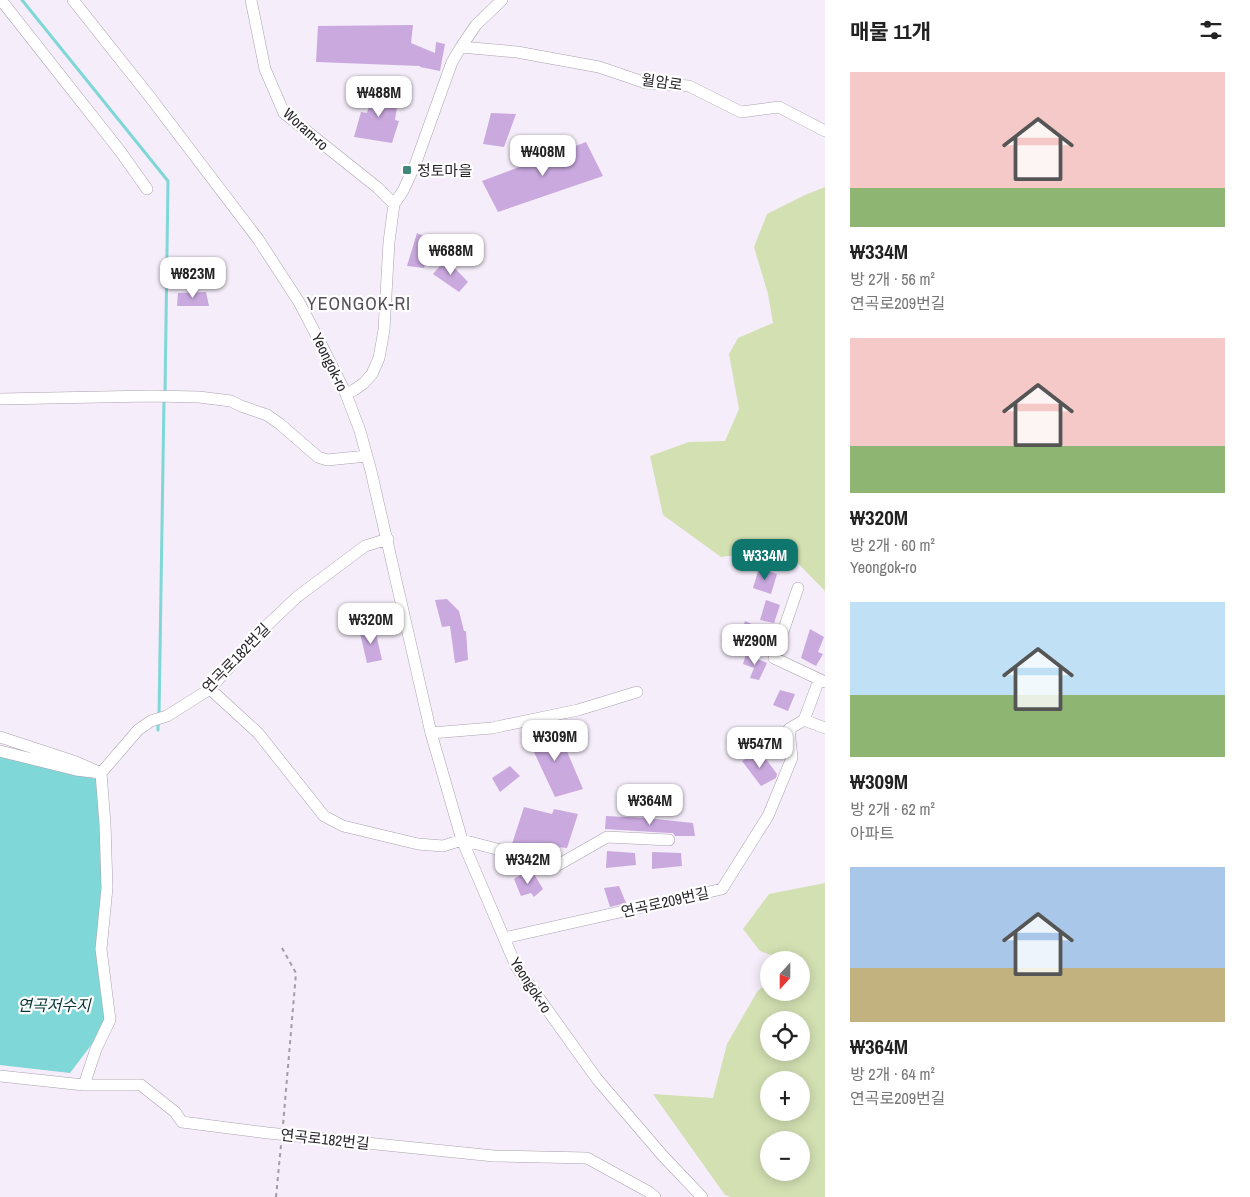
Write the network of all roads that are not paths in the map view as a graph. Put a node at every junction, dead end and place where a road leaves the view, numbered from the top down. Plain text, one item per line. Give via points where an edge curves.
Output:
1 (1, 0) edge
2 (73, 0) edge
3 (251, 0) edge
4 (502, 0) edge
5 (461, 47) junction
6 (825, 131) edge
7 (146, 189) dead end
8 (394, 204) junction
9 (346, 394) junction
10 (0, 399) edge
11 (367, 456) junction
12 (388, 539) junction
13 (798, 588) dead end
14 (822, 681) edge
15 (210, 689) junction
16 (636, 692) dead end
17 (804, 720) junction
18 (825, 728) edge
19 (431, 733) junction
20 (0, 737) edge
21 (0, 751) edge
22 (101, 774) junction
23 (462, 840) junction
24 (669, 840) dead end
25 (504, 938) junction
26 (0, 1076) edge
27 (84, 1085) junction
28 (655, 1197) edge
29 (702, 1197) edge

1 - 7 street via 120,150
2 - 9 street, Yeongok-ro via 258,238 299,302
3 - 8 street, Woram-ro via 264,69 284,113
4 - 5 street via 476,24
5 - 6 street, 월암로 via 517,52 599,66 646,83 689,86 741,112 778,107
5 - 8 street via 446,77 409,180
8 - 9 street via 379,358 364,384
9 - 11 street, Yeongok-ro
10 - 11 street via 151,396 231,401 267,415 318,457 327,460
11 - 12 street, Yeongok-ro
12 - 15 street, 연곡로182번길 via 365,546 297,597 260,632
12 - 19 street, Yeongok-ro
13 - 14 street, 연곡로209번길 via 774,658
14 - 17 street, 연곡로209번길
15 - 22 street, 연곡로182번길 via 138,730
15 - 23 street via 258,733 324,816 343,826 418,844 442,846
16 - 19 street via 578,710 492,728
17 - 18 street
17 - 25 street, 연곡로209번길 via 789,728 792,758 768,816 722,889
19 - 23 street, Yeongok-ro
20 - 22 street via 76,762
21 - 22 street
22 - 27 street via 106,888 101,949 110,1020
23 - 24 street via 558,865 606,837
23 - 25 street, Yeongok-ro
25 - 29 street, Yeongok-ro via 516,966 597,1079
26 - 27 street, 연곡로182번길
27 - 28 street, 연곡로182번길 via 141,1085 175,1112 182,1122 268,1134 494,1156 587,1158

